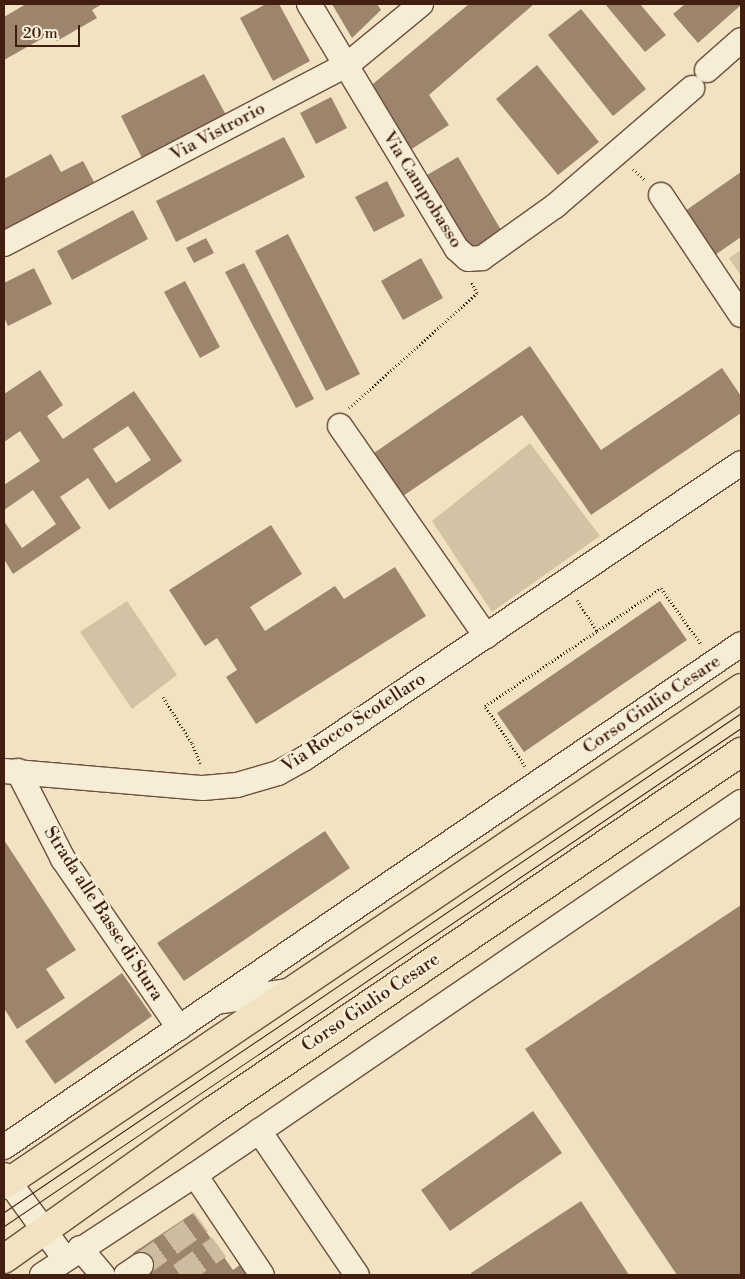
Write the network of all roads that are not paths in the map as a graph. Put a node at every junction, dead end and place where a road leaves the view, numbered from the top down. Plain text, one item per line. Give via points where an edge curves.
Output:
1 (310, 4) edge
2 (421, 4) edge
3 (741, 40) edge
4 (347, 65) junction
5 (707, 70) dead end
6 (692, 88) dead end
7 (661, 195) dead end
8 (4, 244) edge
9 (741, 315) edge
10 (340, 426) road end
11 (741, 463) edge
12 (486, 636) junction
13 (741, 644) edge
14 (741, 688) edge
15 (741, 752) edge
16 (11, 771) edge
17 (741, 802) edge
18 (296, 990) junction
19 (216, 1002) junction
20 (179, 1028) junction
21 (260, 1131) junction
22 (4, 1147) edge
23 (195, 1175) junction
24 (5, 1181) edge
25 (45, 1231) junction
26 (72, 1253) junction
27 (4, 1259) edge
28 (42, 1275) edge
29 (103, 1275) edge
30 (262, 1275) edge
31 (357, 1275) edge

1 - 4 street, Via Campobasso
2 - 4 street, Via Vistrorio
3 - 5 street
4 - 6 street, Via Campobasso via 458,249 473,260 482,258 570,195
4 - 8 street, Via Vistrorio
7 - 9 street
10 - 12 street
11 - 12 street, Via Rocco Scotellaro
12 - 16 street, Via Rocco Scotellaro via 296,764 247,783 203,788
13 - 19 street, Corso Giulio Cesare
14 - 18 main road, Corso Giulio Cesare
15 - 25 main road, Corso Giulio Cesare via 219,1106
16 - 20 street, Strada alle Basse di Stura via 63,859
17 - 21 street
18 - 19 street, Corso Giulio Cesare
18 - 24 main road, Corso Giulio Cesare
19 - 20 street, Corso Giulio Cesare
20 - 22 street, Corso Giulio Cesare
21 - 23 street
21 - 31 street
23 - 26 street
23 - 30 street via 209,1215 227,1241
24 - 25 street
25 - 26 street
25 - 27 main road, Corso Giulio Cesare
26 - 28 street
26 - 29 street

